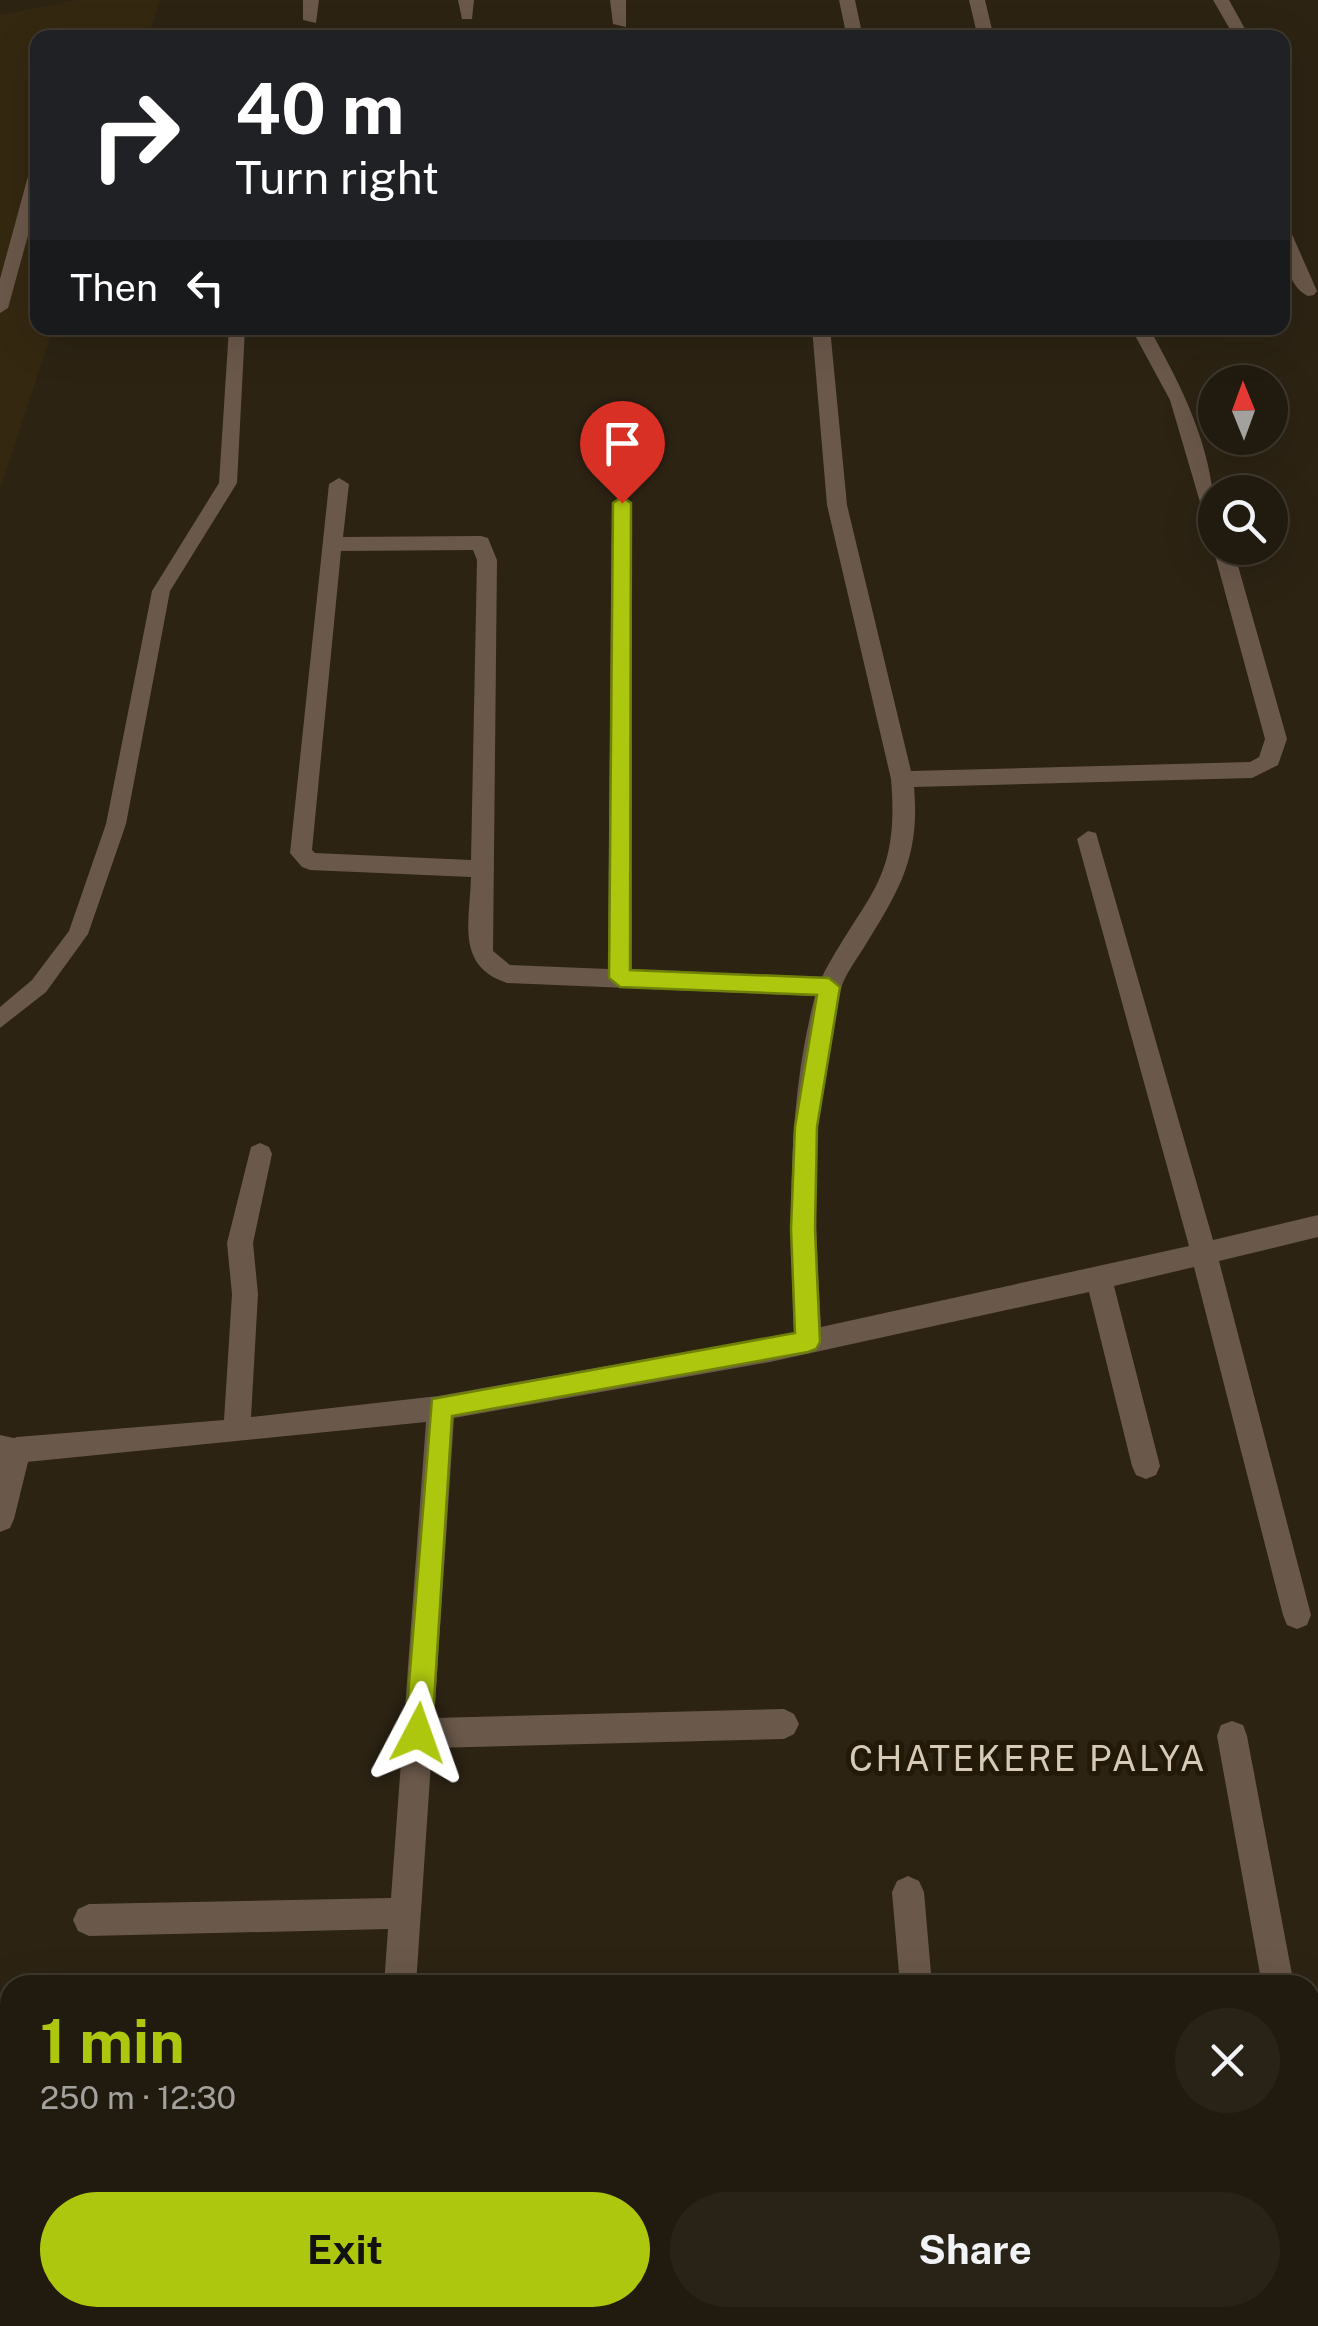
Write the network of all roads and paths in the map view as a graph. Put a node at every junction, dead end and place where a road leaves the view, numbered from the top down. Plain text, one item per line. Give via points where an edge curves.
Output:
1 (311, 0) edge
2 (618, 0) edge
3 (847, 0) edge
4 (977, 0) edge
5 (1221, 0) edge
6 (311, 20) dead end
7 (620, 24) dead end
8 (853, 30) edge
9 (984, 30) edge
10 (1238, 30) edge
11 (30, 198) edge
12 (1290, 247) edge
13 (1313, 291) edge
14 (0, 308) edge
15 (238, 335) edge
16 (821, 335) edge
17 (1144, 335) edge
18 (1202, 475) edge
19 (339, 484) dead end
20 (622, 503) dead end
21 (332, 544) junction
22 (1228, 565) edge
23 (902, 779) junction
24 (1088, 839) dead end
25 (482, 869) junction
26 (620, 978) junction
27 (829, 987) junction
28 (0, 1019) edge
29 (260, 1154) dead end
30 (1318, 1226) edge
31 (1204, 1254) junction
32 (1099, 1280) junction
33 (808, 1342) junction
34 (441, 1407) junction
35 (237, 1431) junction
36 (9, 1448) edge
37 (1146, 1466) dead end
38 (0, 1519) edge
39 (1297, 1615) dead end
40 (784, 1724) dead end
41 (418, 1733) junction
42 (1232, 1736) dead end
43 (908, 1892) dead end
44 (405, 1912) junction
45 (89, 1920) dead end
46 (401, 1975) edge
47 (915, 1975) edge
48 (1276, 1975) edge

1 - 6 street
2 - 7 street
3 - 8 street
4 - 9 street
5 - 10 street
11 - 14 lane
12 - 13 street
15 - 28 lane via 228,484 162,591 104,861 78,934 39,986
16 - 23 street via 837,505
17 - 18 street via 1179,400
19 - 21 street
20 - 26 street
21 - 25 street via 481,543 487,560
21 - 25 street via 301,853 310,861
22 - 23 street via 1276,740 1268,764 1252,770
23 - 27 street via 906,846 896,875
24 - 31 street
25 - 26 street via 481,952 488,964 507,974
26 - 27 street
27 - 33 street via 806,1127
29 - 35 street via 240,1243 246,1294
30 - 31 street
31 - 32 street
31 - 39 street
32 - 33 street
32 - 37 street
33 - 34 street
34 - 35 street
34 - 41 street
35 - 36 street
36 - 38 street
40 - 41 street
41 - 44 street
42 - 48 street
43 - 47 street
44 - 45 street
44 - 46 street

